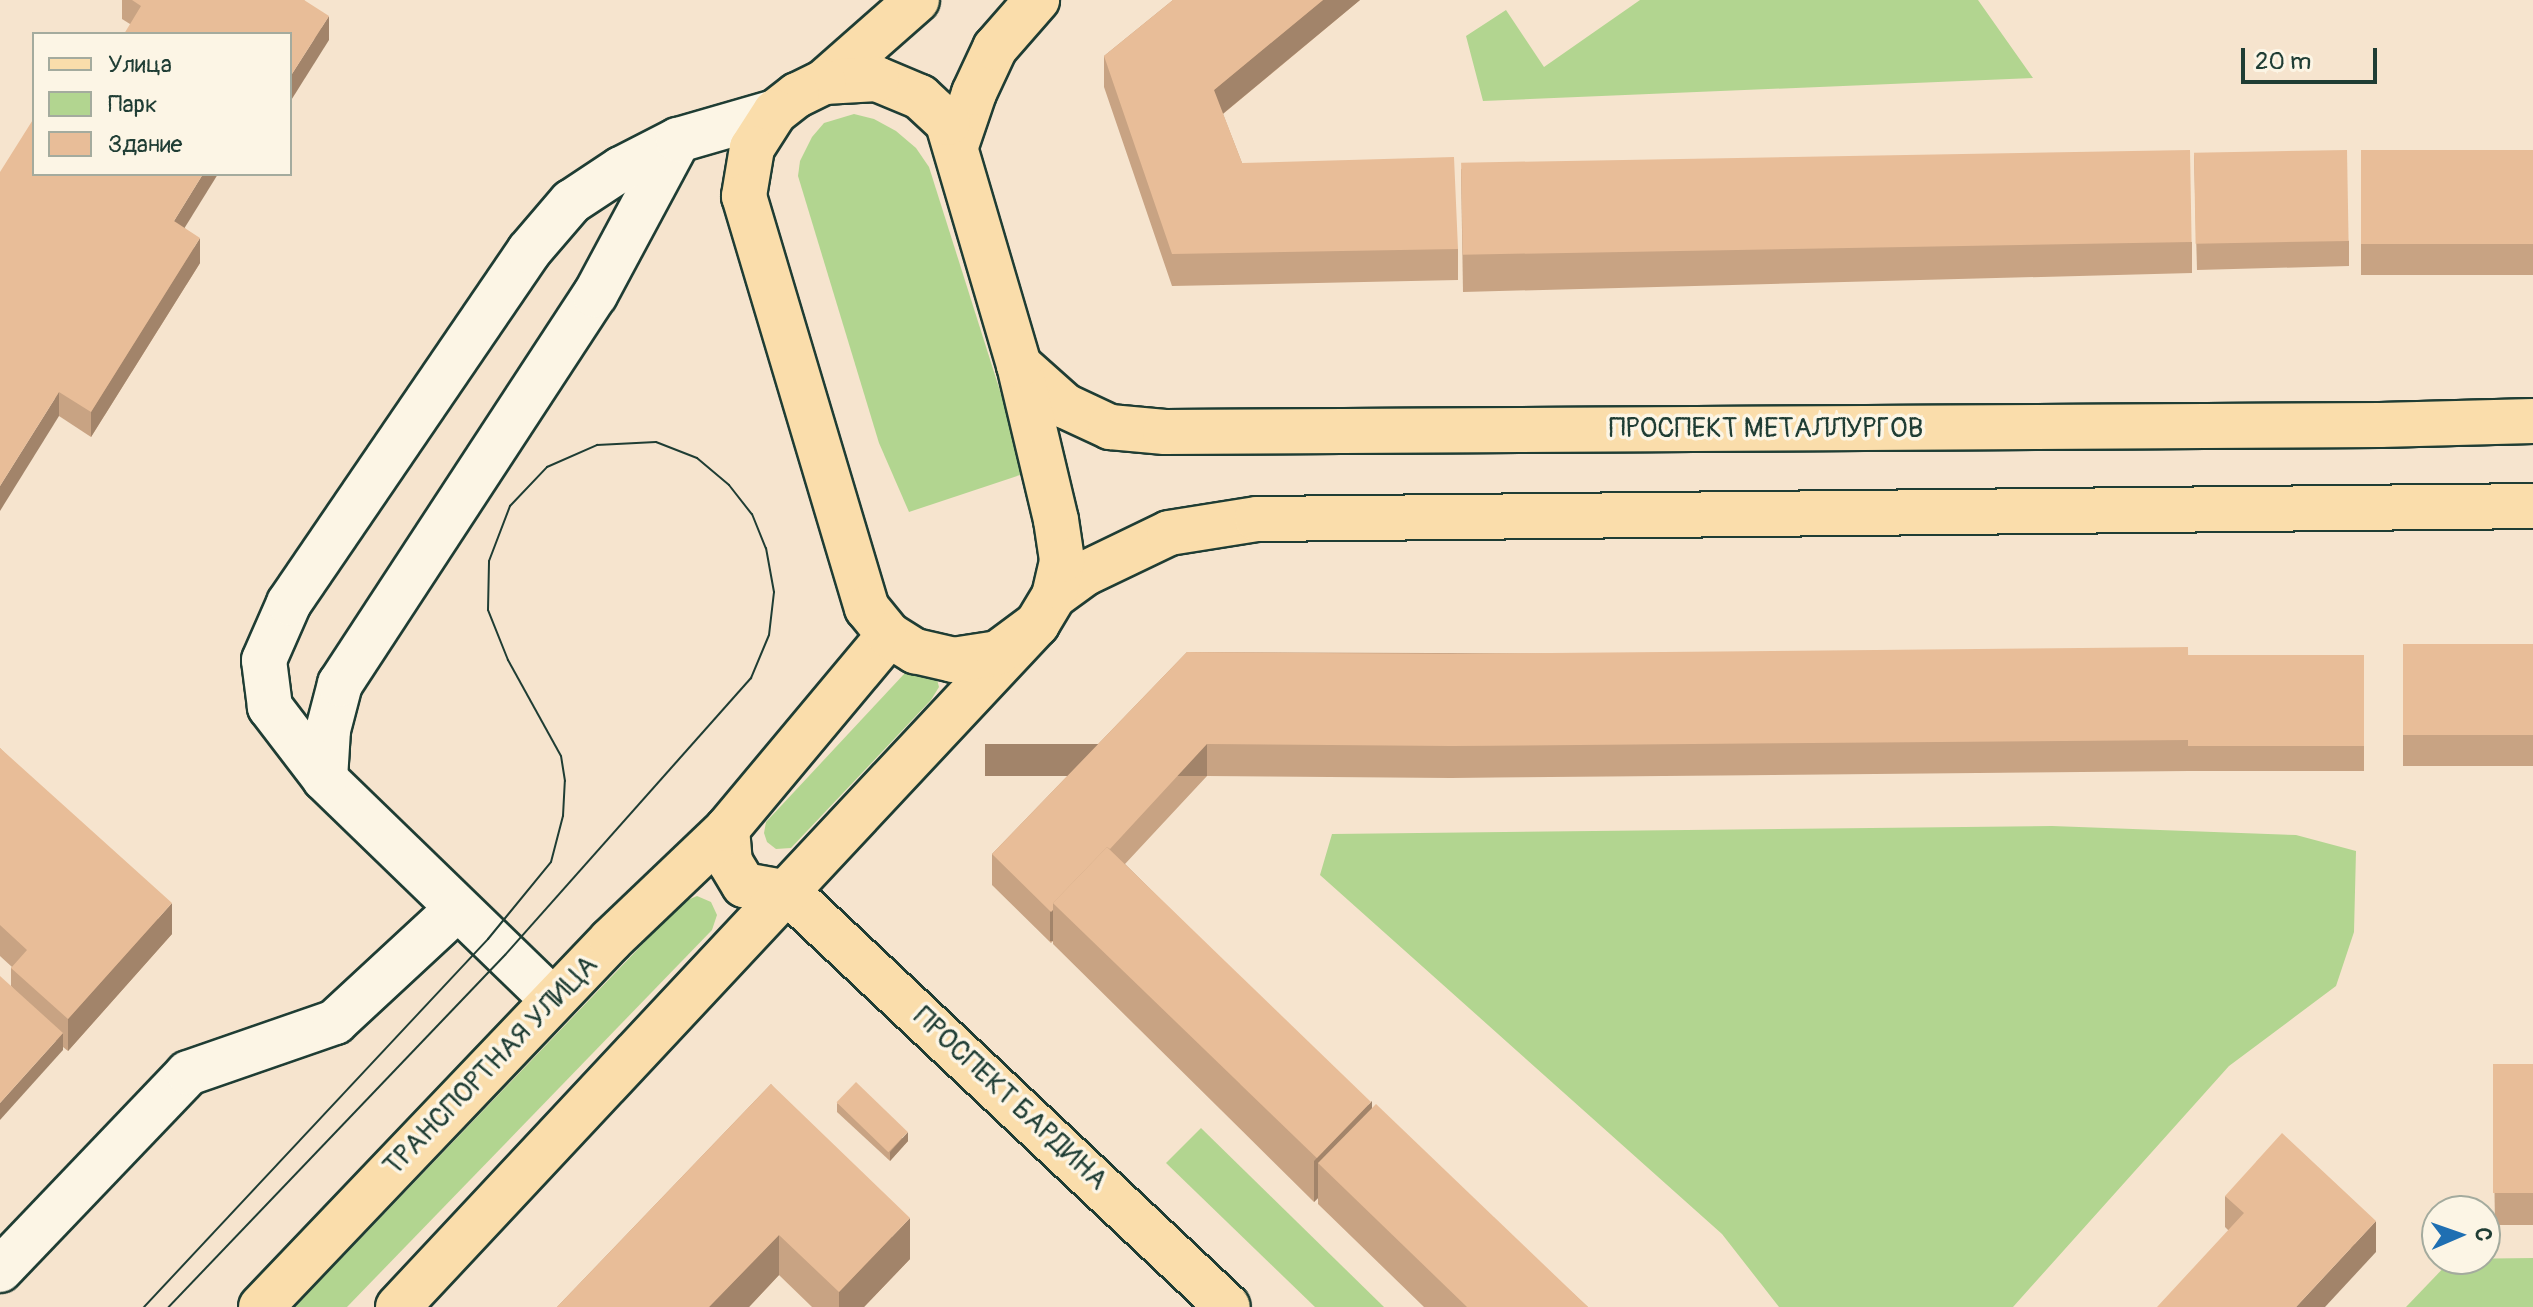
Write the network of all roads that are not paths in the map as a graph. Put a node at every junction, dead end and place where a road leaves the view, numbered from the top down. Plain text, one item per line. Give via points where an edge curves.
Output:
1 (917, 0) edge
2 (1037, 0) edge
3 (824, 82) junction
4 (775, 112) junction
5 (678, 140) junction
6 (956, 146) junction
7 (1019, 365) junction
8 (2533, 421) edge
9 (2533, 506) edge
10 (1046, 610) junction
11 (889, 635) junction
12 (325, 779) junction
13 (727, 829) junction
14 (789, 893) junction
15 (457, 909) junction
16 (553, 1000) junction
17 (0, 1270) edge
18 (261, 1307) edge
19 (398, 1307) edge
20 (1228, 1307) edge

1 - 3 main road
2 - 6 main road via 995,48
3 - 4 main road
3 - 6 main road via 877,79 920,97 948,123
4 - 5 lane
4 - 11 main road via 752,148 744,196 867,608
5 - 12 lane via 595,295 340,684 328,730
5 - 12 lane via 571,202 529,251 289,603 264,660 270,707
6 - 7 main road
7 - 8 main road, ПРОСПЕКТ МЕТАЛЛУРГОВ via 1065,406 1110,427 1165,432
7 - 10 main road via 1062,560
9 - 10 main road via 1257,519 1169,533 1086,573
10 - 11 main road via 998,653 953,660 915,651
10 - 14 main road
11 - 13 main road, ТРАНСПОРТНАЯ УЛИЦА
12 - 15 lane
13 - 14 main road via 730,862 744,885
13 - 16 main road, ТРАНСПОРТНАЯ УЛИЦА
14 - 19 main road
14 - 20 main road, ПРОСПЕКТ БАРДИНА
15 - 16 lane
15 - 17 lane via 335,1022 188,1073
16 - 18 main road, ТРАНСПОРТНАЯ УЛИЦА

